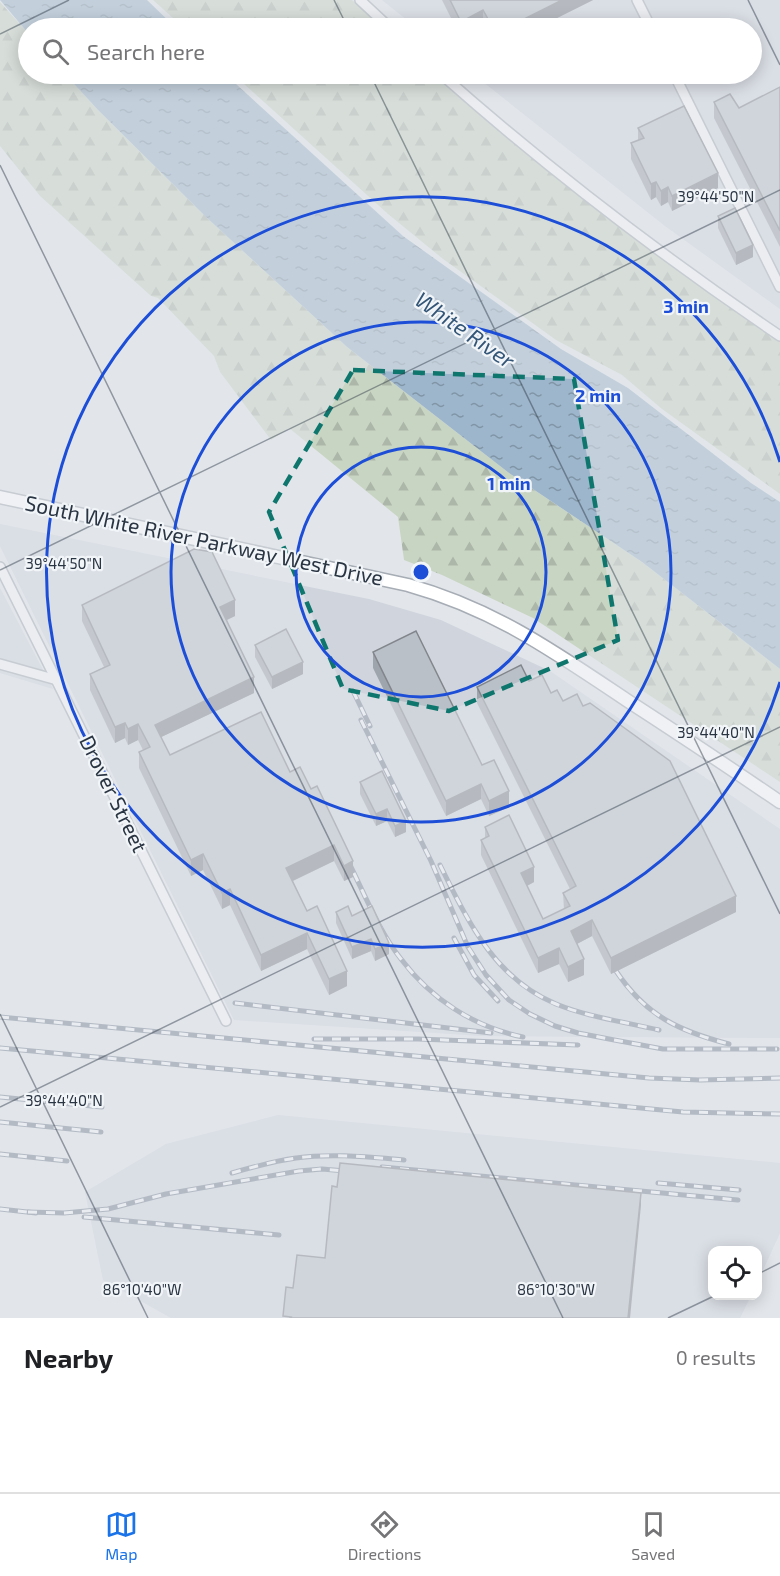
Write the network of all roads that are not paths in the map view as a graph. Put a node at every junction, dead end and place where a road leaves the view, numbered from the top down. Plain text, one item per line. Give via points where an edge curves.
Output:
1 (360, 0) edge
2 (637, 0) edge
3 (379, 18) edge
4 (646, 18) edge
5 (453, 84) edge
6 (679, 84) edge
7 (780, 287) edge
8 (780, 336) edge
9 (0, 497) edge
10 (0, 567) edge
11 (0, 664) edge
12 (57, 680) junction
13 (780, 802) edge
14 (225, 1021) dead end

1 - 3 street
2 - 4 street
5 - 8 street via 580,189
6 - 7 street
9 - 13 street, South White River Parkway West Drive via 408,585 454,600 546,645
10 - 12 street, Drover Street
11 - 12 street
12 - 14 street, Drover Street

